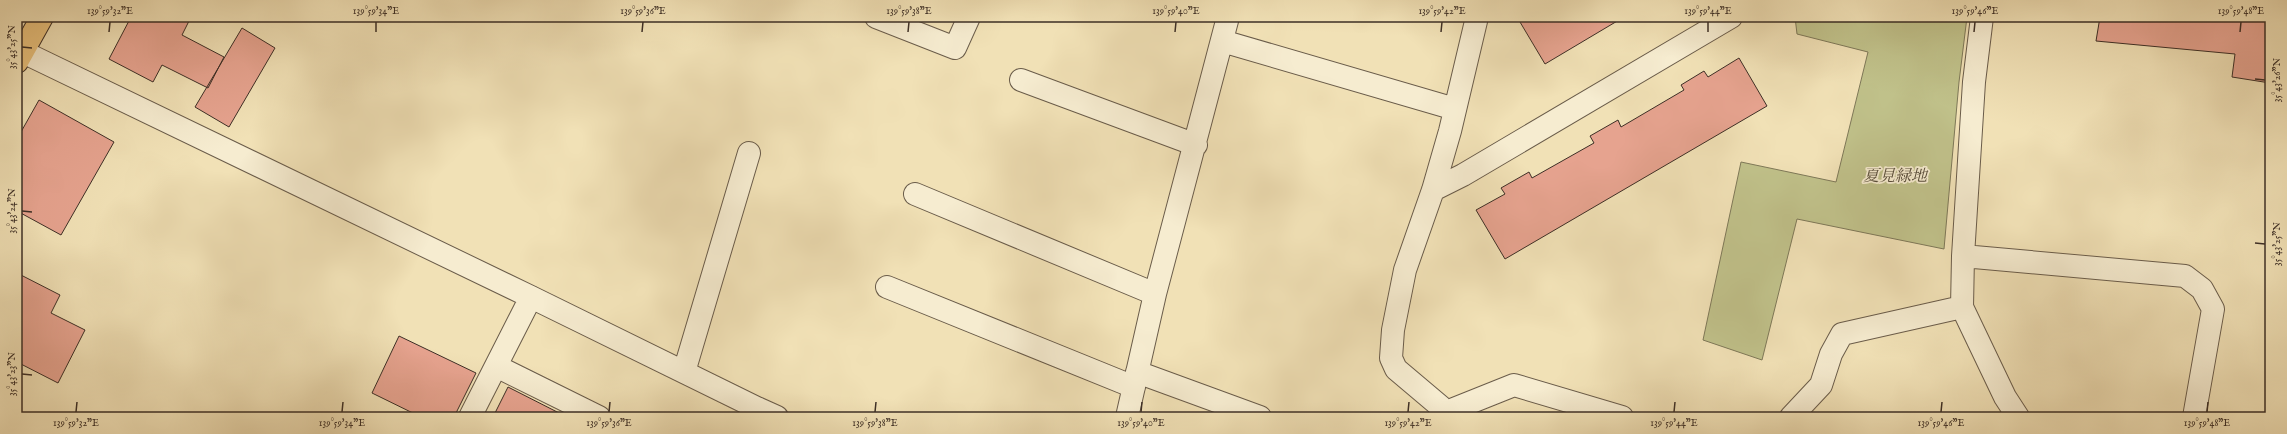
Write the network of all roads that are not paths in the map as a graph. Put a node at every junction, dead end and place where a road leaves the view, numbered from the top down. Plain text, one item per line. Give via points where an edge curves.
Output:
1 (42, 17) edge
2 (876, 17) edge
3 (969, 17) edge
4 (1228, 17) edge
5 (1477, 17) edge
6 (1731, 17) edge
7 (1982, 17) edge
8 (1222, 41) junction
9 (20, 57) edge
10 (1021, 80) dead end
11 (1456, 109) junction
12 (1196, 145) junction
13 (749, 153) dead end
14 (1433, 190) junction
15 (915, 194) dead end
16 (1963, 256) junction
17 (888, 287) dead end
18 (1155, 294) junction
19 (531, 296) junction
20 (1962, 307) junction
21 (496, 366) junction
22 (684, 372) junction
23 (1135, 380) junction
24 (755, 412) edge
25 (1445, 415) edge
26 (470, 417) edge
27 (599, 417) edge
28 (776, 417) edge
29 (1127, 417) edge
30 (1260, 417) edge
31 (1622, 417) edge
32 (1791, 417) edge
33 (2018, 417) edge
34 (2194, 417) edge

1 - 9 main road
2 - 3 street via 955,48
4 - 8 street
5 - 11 street
6 - 14 street via 1463,175
7 - 16 street via 1974,82
8 - 11 street
8 - 12 street
9 - 19 street
10 - 12 street
11 - 14 street
12 - 18 street
13 - 22 street
14 - 25 street via 1405,270 1390,358 1396,369 1441,407
15 - 18 street
16 - 20 street
16 - 34 street via 2185,276 2202,289 2213,309
17 - 23 street
18 - 23 street
19 - 21 street
19 - 22 street
20 - 32 street via 1842,334 1831,354 1821,385
20 - 33 street via 2005,397
21 - 26 street
21 - 27 street
22 - 24 street
23 - 29 street
23 - 30 street
24 - 28 street
25 - 31 street via 1514,385

